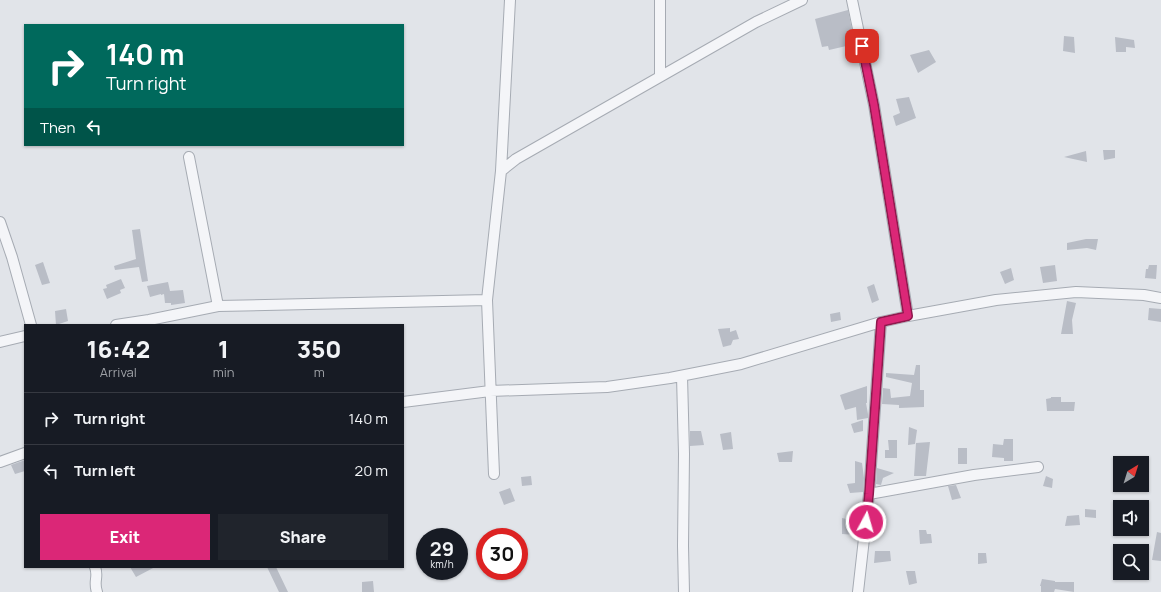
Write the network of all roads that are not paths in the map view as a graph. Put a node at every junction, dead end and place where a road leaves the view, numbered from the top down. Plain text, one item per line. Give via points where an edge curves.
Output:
1 (510, 0) edge
2 (660, 0) edge
3 (802, 0) edge
4 (852, 0) edge
5 (660, 76) junction
6 (189, 157) dead end
7 (501, 171) junction
8 (0, 222) edge
9 (1161, 298) edge
10 (487, 300) junction
11 (218, 306) junction
12 (908, 316) junction
13 (881, 322) junction
14 (31, 324) edge
15 (123, 324) edge
16 (24, 336) edge
17 (0, 342) edge
18 (682, 376) junction
19 (490, 391) junction
20 (404, 402) edge
21 (24, 453) edge
22 (0, 462) edge
23 (1038, 467) dead end
24 (494, 474) dead end
25 (869, 494) junction
26 (95, 568) edge
27 (96, 592) edge
28 (684, 592) edge
29 (858, 592) edge

1 - 7 street
2 - 5 street
3 - 5 street via 756,22
4 - 12 street via 874,105
5 - 7 street via 516,159
6 - 11 street
7 - 10 street
8 - 14 street
9 - 12 street via 1076,292 996,300
10 - 11 street
10 - 19 street
11 - 15 street
12 - 13 street
13 - 18 street via 741,364
13 - 25 street
16 - 17 street
18 - 19 street via 607,387
18 - 28 street
19 - 20 street
19 - 24 street
21 - 22 street
23 - 25 street via 974,475
25 - 29 street
26 - 27 street

